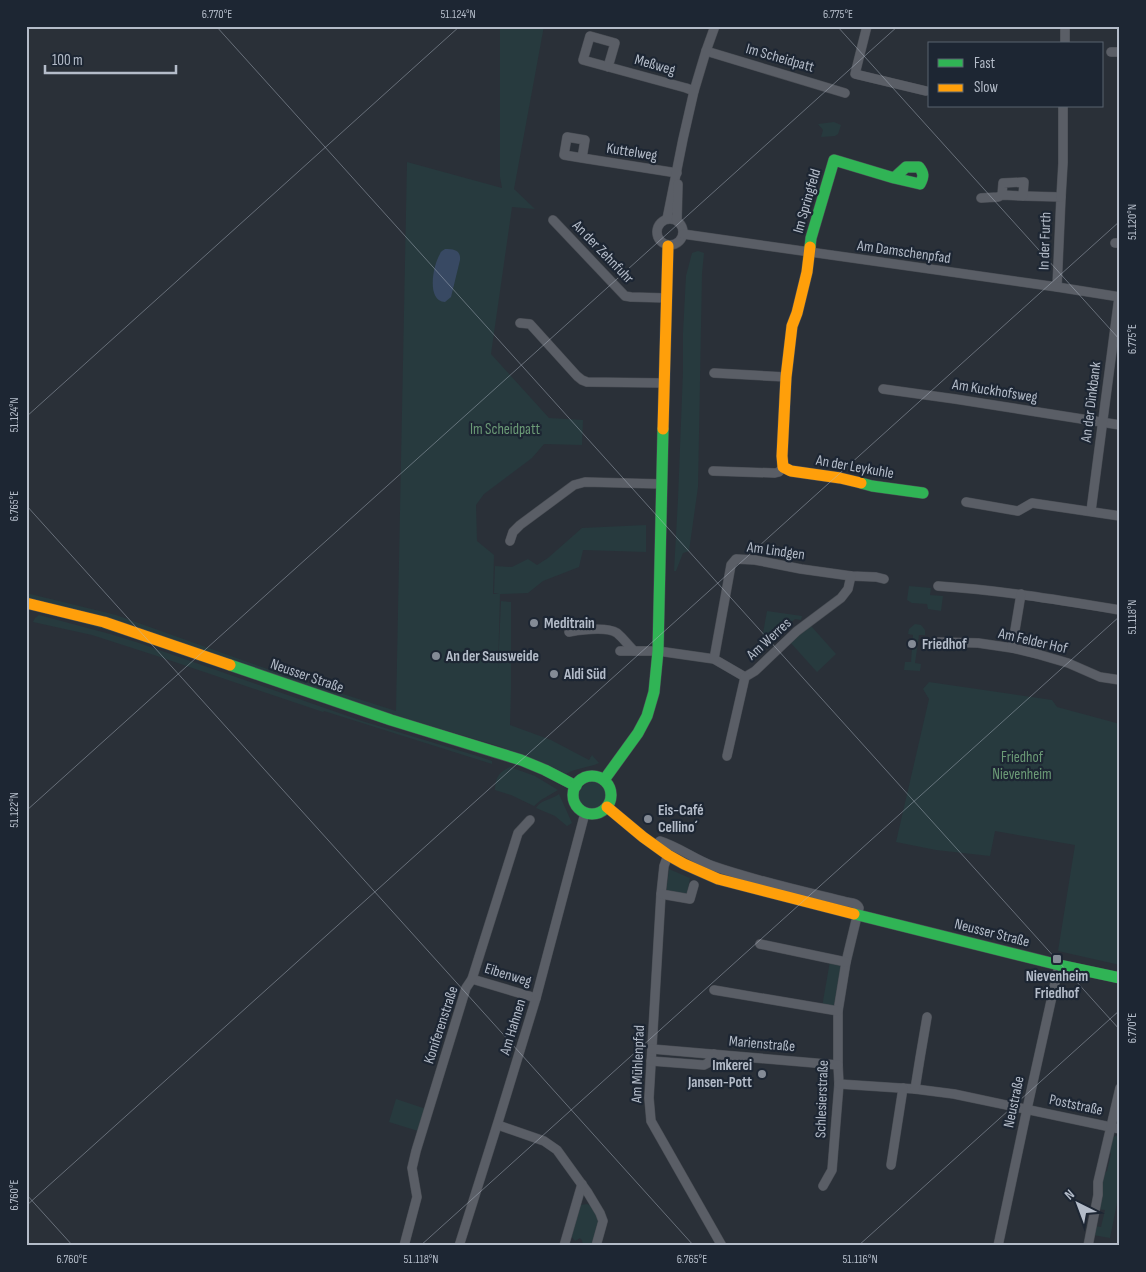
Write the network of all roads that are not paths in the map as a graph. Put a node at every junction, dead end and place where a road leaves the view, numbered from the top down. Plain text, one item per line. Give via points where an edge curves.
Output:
1 (715, 26) edge
2 (868, 26) edge
3 (1065, 26) edge
4 (1065, 42) edge
5 (706, 51) junction
6 (608, 67) dead end
7 (694, 90) junction
8 (926, 90) dead end
9 (846, 93) dead end
10 (1063, 108) edge
11 (582, 158) dead end
12 (676, 176) junction
13 (894, 178) dead end
14 (1002, 196) junction
15 (1023, 196) junction
16 (1061, 196) junction
17 (981, 198) dead end
18 (668, 219) junction
19 (553, 220) dead end
20 (677, 221) junction
21 (683, 234) junction
22 (668, 246) junction
23 (809, 252) junction
24 (1057, 287) junction
25 (1119, 297) edge
26 (666, 298) junction
27 (520, 323) dead end
28 (714, 372) dead end
29 (786, 377) junction
30 (664, 384) junction
31 (883, 389) dead end
32 (1102, 422) junction
33 (1120, 425) edge
34 (783, 467) junction
35 (713, 471) dead end
36 (662, 484) junction
37 (923, 493) dead end
38 (966, 502) dead end
39 (1091, 511) junction
40 (1120, 516) edge
41 (510, 541) dead end
42 (851, 576) junction
43 (884, 579) dead end
44 (938, 586) dead end
45 (1022, 594) junction
46 (26, 603) edge
47 (1120, 610) edge
48 (569, 632) dead end
49 (938, 642) dead end
50 (1012, 648) junction
51 (620, 651) dead end
52 (634, 651) junction
53 (658, 652) junction
54 (714, 659) junction
55 (745, 677) junction
56 (1120, 680) edge
57 (727, 756) dead end
58 (604, 780) junction
59 (576, 786) junction
60 (607, 807) junction
61 (585, 813) junction
62 (530, 820) dead end
63 (655, 846) junction
64 (668, 855) junction
65 (694, 885) dead end
66 (661, 894) junction
67 (857, 915) junction
68 (760, 944) dead end
69 (846, 962) junction
70 (1059, 965) junction
71 (1120, 978) edge
72 (472, 979) junction
73 (714, 990) dead end
74 (536, 998) junction
75 (838, 1011) junction
76 (927, 1017) dead end
77 (652, 1049) junction
78 (693, 1052) junction
79 (714, 1054) junction
80 (651, 1061) junction
81 (692, 1064) junction
82 (838, 1065) junction
83 (839, 1084) junction
84 (904, 1088) junction
85 (1120, 1088) edge
86 (915, 1089) junction
87 (1027, 1109) junction
88 (498, 1125) junction
89 (1115, 1128) edge
90 (891, 1165) dead end
91 (582, 1184) junction
92 (823, 1186) dead end
93 (1090, 1245) edge
94 (404, 1246) edge
95 (459, 1246) edge
96 (564, 1246) edge
97 (596, 1246) edge
98 (722, 1246) edge
99 (998, 1246) edge

1 - 5 street
2 - 8 street via 855,74
3 - 4 street
5 - 7 street
5 - 9 street, Im Scheidpatt
6 - 7 street, Meßweg
7 - 12 street
10 - 16 street, In der Furth
11 - 12 street, Kuttelweg
12 - 18 street
12 - 20 street
13 - 23 main road, Im Springfeld via 834,160
14 - 15 street, In der Furth
14 - 15 street, In der Furth via 1003,183 1024,182
14 - 17 street, In der Furth
15 - 16 street, In der Furth
16 - 24 street, In der Furth
18 - 20 street
18 - 22 street via 656,230 660,242
19 - 26 street, An der Zehnfuhr via 625,296
20 - 21 street
21 - 22 street via 680,242
21 - 23 street, Am Damschenpfad
22 - 26 main road
23 - 24 street, Am Damschenpfad
23 - 29 main road via 807,272 792,326
24 - 25 street, Am Damschenpfad
25 - 32 street, An der Dinkbank
26 - 30 main road
27 - 30 street via 530,324 582,380
28 - 29 street
29 - 34 main road
30 - 36 main road
31 - 32 street, Am Kuckhofsweg
32 - 33 street, Am Kuckhofsweg
32 - 39 street, An der Dinkbank
34 - 35 street, An der Leykuhle via 775,473
34 - 37 main road, An der Leykuhle
36 - 41 street via 585,482 574,485 520,524
36 - 53 main road
38 - 39 street via 1018,511 1032,503
39 - 40 street
42 - 43 street, Am Lindgen
42 - 54 street, Am Lindgen via 736,559 731,565
42 - 55 street, Am Werres via 848,589 841,598
44 - 45 street
45 - 47 street
45 - 50 street
46 - 59 main road, Neusser Straße via 141,634 382,717 522,760
48 - 52 street via 615,632
49 - 50 street, Am Felder Hof
50 - 56 street, Am Felder Hof via 1068,663 1100,677
51 - 52 street
52 - 53 street
53 - 54 street, Am Werres
53 - 58 main road via 655,688 647,716
54 - 55 street, Am Werres
55 - 57 street
58 - 59 main road via 588,777
58 - 60 main road via 611,793
59 - 61 main road via 574,800
60 - 61 main road via 595,814
60 - 63 main road, Neusser Straße
61 - 74 street, Am Hahnen
62 - 72 street, Koniferenstraße via 518,833
63 - 64 main road, Neusser Straße
63 - 67 street via 660,840 710,865 856,904 859,908
64 - 66 street, Am Mühlenpfad
64 - 67 main road, Neusser Straße via 718,879
65 - 66 street via 690,898
66 - 77 street, Am Mühlenpfad
67 - 69 street, Schlesierstraße
67 - 70 main road, Neusser Straße
68 - 69 street
69 - 75 street, Schlesierstraße
70 - 71 main road, Neusser Straße
70 - 87 street, Neustraße
72 - 74 street, Eibenweg
72 - 94 street, Koniferenstraße via 466,988 416,1151 412,1168 417,1197
73 - 75 street
74 - 88 street, Am Hahnen
75 - 82 street, Schlesierstraße
76 - 86 street
77 - 78 street, Marienstraße
77 - 80 street, Am Mühlenpfad
78 - 79 street, Marienstraße
78 - 81 street
79 - 81 street, Marienstraße via 704,1065
79 - 82 street, Marienstraße
80 - 81 street, Marienstraße
80 - 98 street, Am Mühlenpfad via 651,1122
82 - 83 street, Schlesierstraße
83 - 84 street
83 - 92 street, Schlesierstraße via 832,1170
84 - 86 street
84 - 90 street
85 - 89 street
86 - 87 street
87 - 89 street, Poststraße
87 - 99 street, Neustraße
88 - 91 street via 544,1141 557,1150
88 - 95 street, Am Hahnen
89 - 93 street via 1098,1182
91 - 96 street
91 - 97 street via 603,1221

